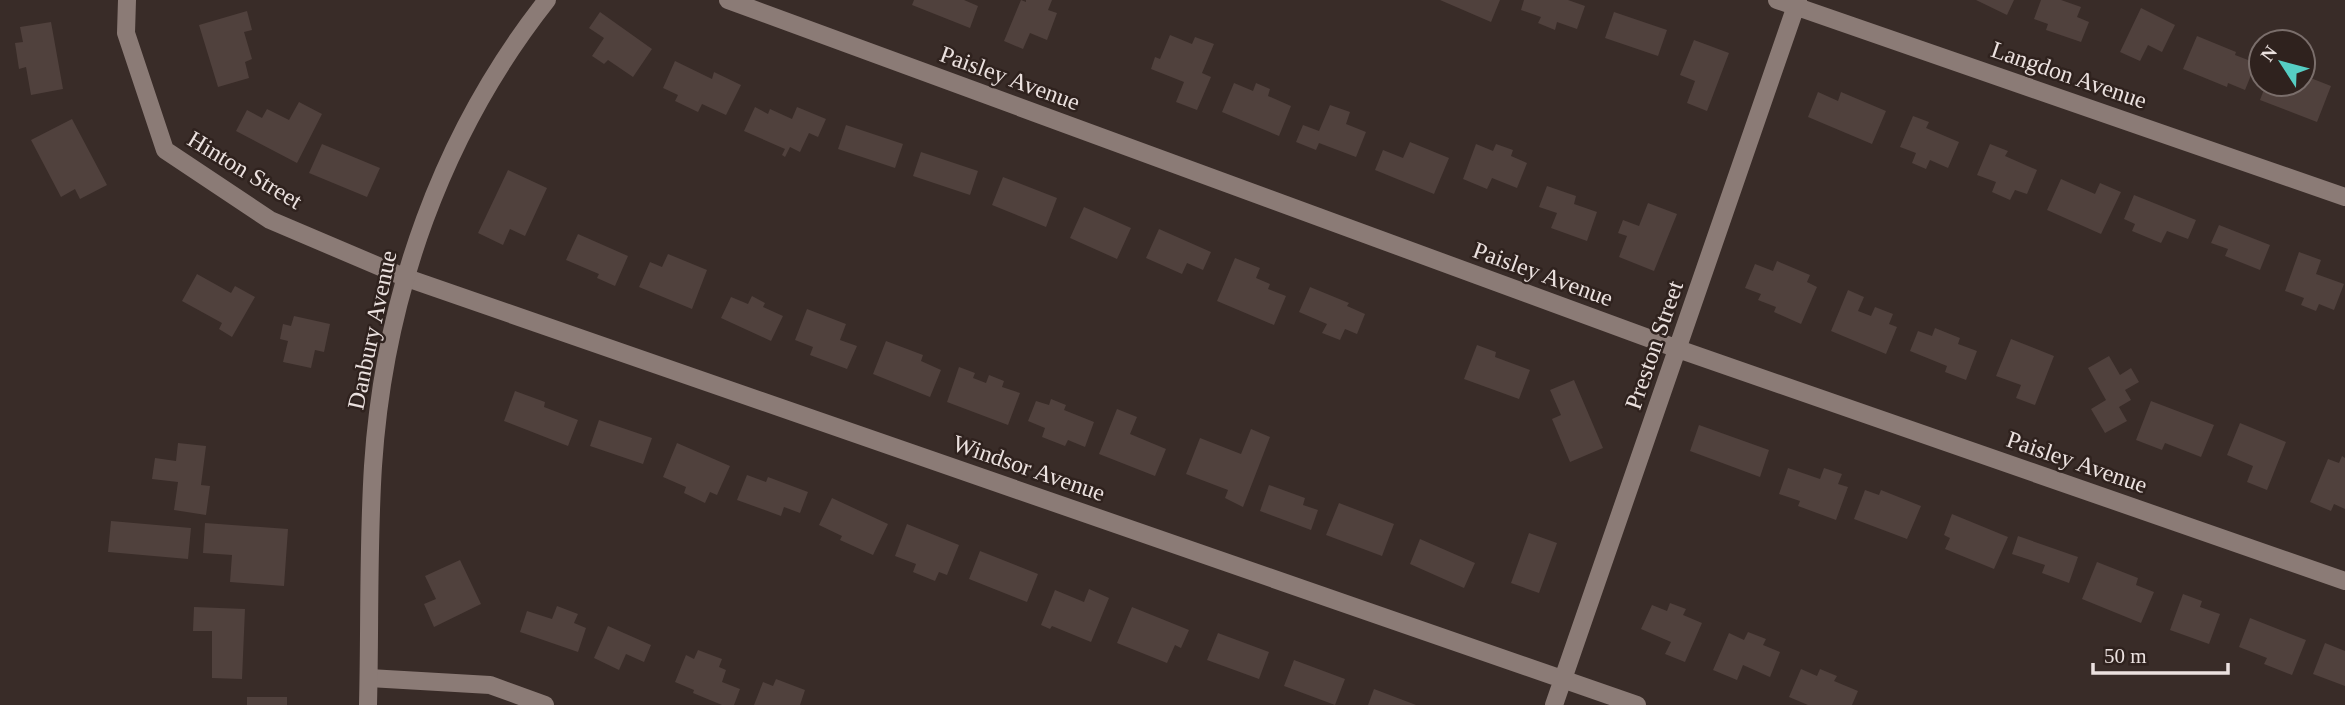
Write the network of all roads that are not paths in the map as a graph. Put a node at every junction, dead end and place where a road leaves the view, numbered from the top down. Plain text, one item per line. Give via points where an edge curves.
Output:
1 (127, 0) edge
2 (547, 0) edge
3 (728, 0) edge
4 (1777, 0) edge
5 (1797, 4) edge
6 (2345, 197) edge
7 (404, 277) junction
8 (1678, 349) junction
9 (2345, 581) edge
10 (369, 678) junction
11 (1563, 679) junction
12 (368, 705) edge
13 (545, 705) edge
14 (1554, 705) edge
15 (1637, 705) edge

1 - 7 street, Hinton Street via 126,33 165,150 270,220
2 - 7 street, Danbury Avenue via 474,107 434,192
3 - 8 street, Paisley Avenue
4 - 5 street, Langdon Avenue
5 - 6 street, Langdon Avenue
5 - 8 street, Preston Street
7 - 10 street, Danbury Avenue via 383,375 373,464
7 - 11 street, Windsor Avenue
8 - 9 street, Paisley Avenue
8 - 11 street, Preston Street
10 - 12 street, Danbury Avenue
10 - 13 street via 490,685
11 - 14 street, Preston Street
11 - 15 street, Windsor Avenue

